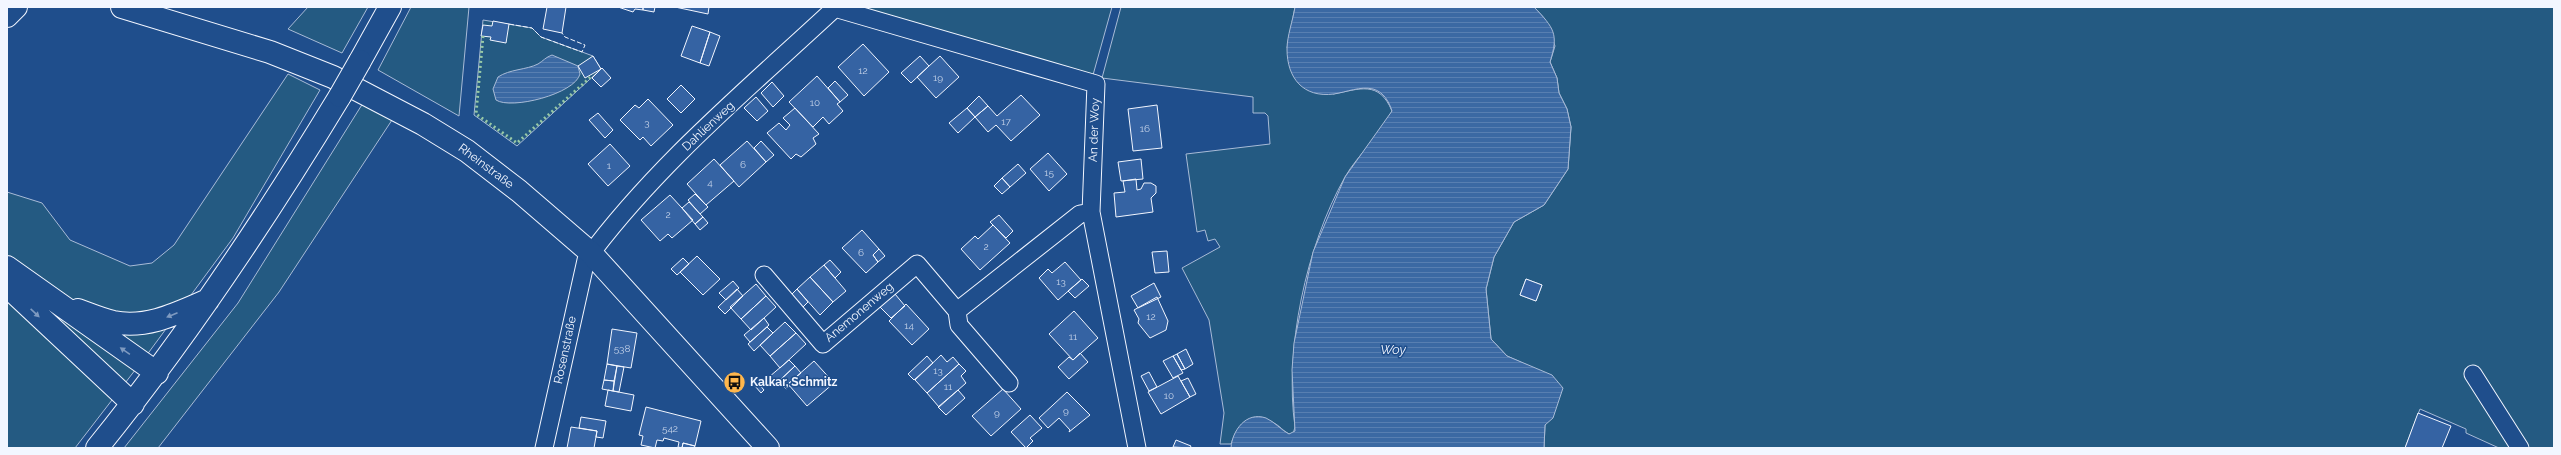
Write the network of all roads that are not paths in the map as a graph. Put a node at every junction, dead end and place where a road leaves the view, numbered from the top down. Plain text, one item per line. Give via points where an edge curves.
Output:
1 (16, 7) edge
2 (122, 7) edge
3 (390, 7) edge
4 (833, 8) edge
5 (7, 16) edge
6 (1091, 212) junction
7 (591, 253) junction
8 (7, 267) edge
9 (764, 275) dead end
10 (7, 286) edge
11 (208, 300) junction
12 (54, 302) junction
13 (957, 311) junction
14 (156, 374) junction
15 (2473, 374) dead end
16 (1009, 382) dead end
17 (133, 404) junction
18 (97, 448) edge
19 (544, 448) edge
20 (768, 448) edge
21 (1137, 448) edge
22 (2520, 448) edge

1 - 5 main road
2 - 7 main road, Rheinstraße via 270,52 333,77 423,124 467,151 519,191
3 - 11 main road, bridge via 285,187
4 - 6 street, An der Woy via 1096,84
4 - 7 street, Dahlienweg via 688,143 601,238
6 - 13 street via 1080,214
6 - 21 street, An der Woy
7 - 19 street, Rosenstraße via 582,272
7 - 20 main road, Rheinstraße
8 - 12 main road
9 - 13 street, Anemonenweg via 823,344 917,264
10 -> 17 main road
11 -> 12 main road via 163,319 142,323 114,322
11 - 14 main road
14 -> 12 main road
13 - 16 street, Anemonenweg via 958,325
14 - 17 main road
15 - 22 street
17 - 18 main road

